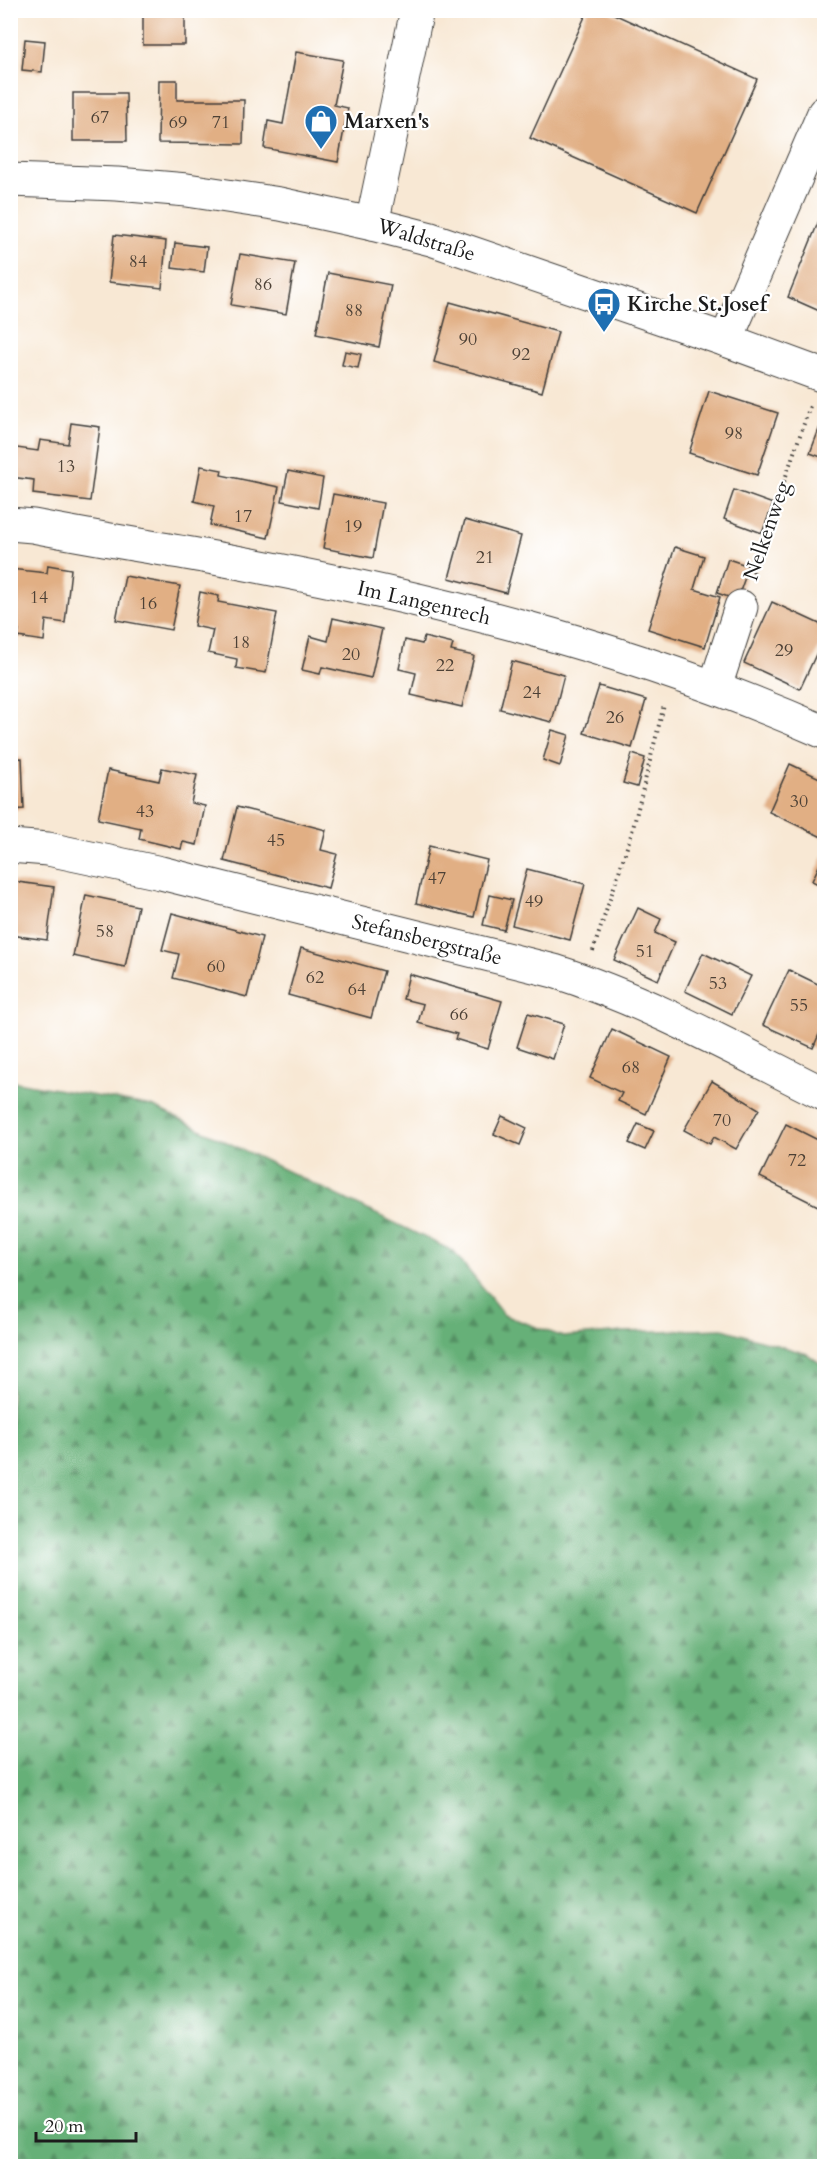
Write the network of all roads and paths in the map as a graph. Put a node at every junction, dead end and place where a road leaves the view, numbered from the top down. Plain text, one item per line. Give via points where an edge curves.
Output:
1 (417, 10) edge
2 (825, 113) edge
3 (10, 180) edge
4 (372, 224) junction
5 (726, 340) junction
6 (823, 375) edge
7 (10, 524) edge
8 (741, 607) joint
9 (673, 672) junction
10 (715, 687) junction
11 (825, 732) edge
12 (10, 846) edge
13 (584, 981) junction
14 (825, 1094) edge

1 - 4 street
2 - 5 street
3 - 4 street, Waldstraße via 187,190 280,204
4 - 5 street, Waldstraße via 431,239
5 - 6 street, Waldstraße
6 - 8 path, Nelkenweg
7 - 9 street, Im Langenrech via 359,587 555,635
8 - 10 street, Nelkenweg
9 - 10 street, Im Langenrech
9 - 13 path via 632,832
10 - 11 street, Im Langenrech
12 - 13 street, Stefansbergstraße via 48,849 160,873
13 - 14 street, Stefansbergstraße via 647,1007

